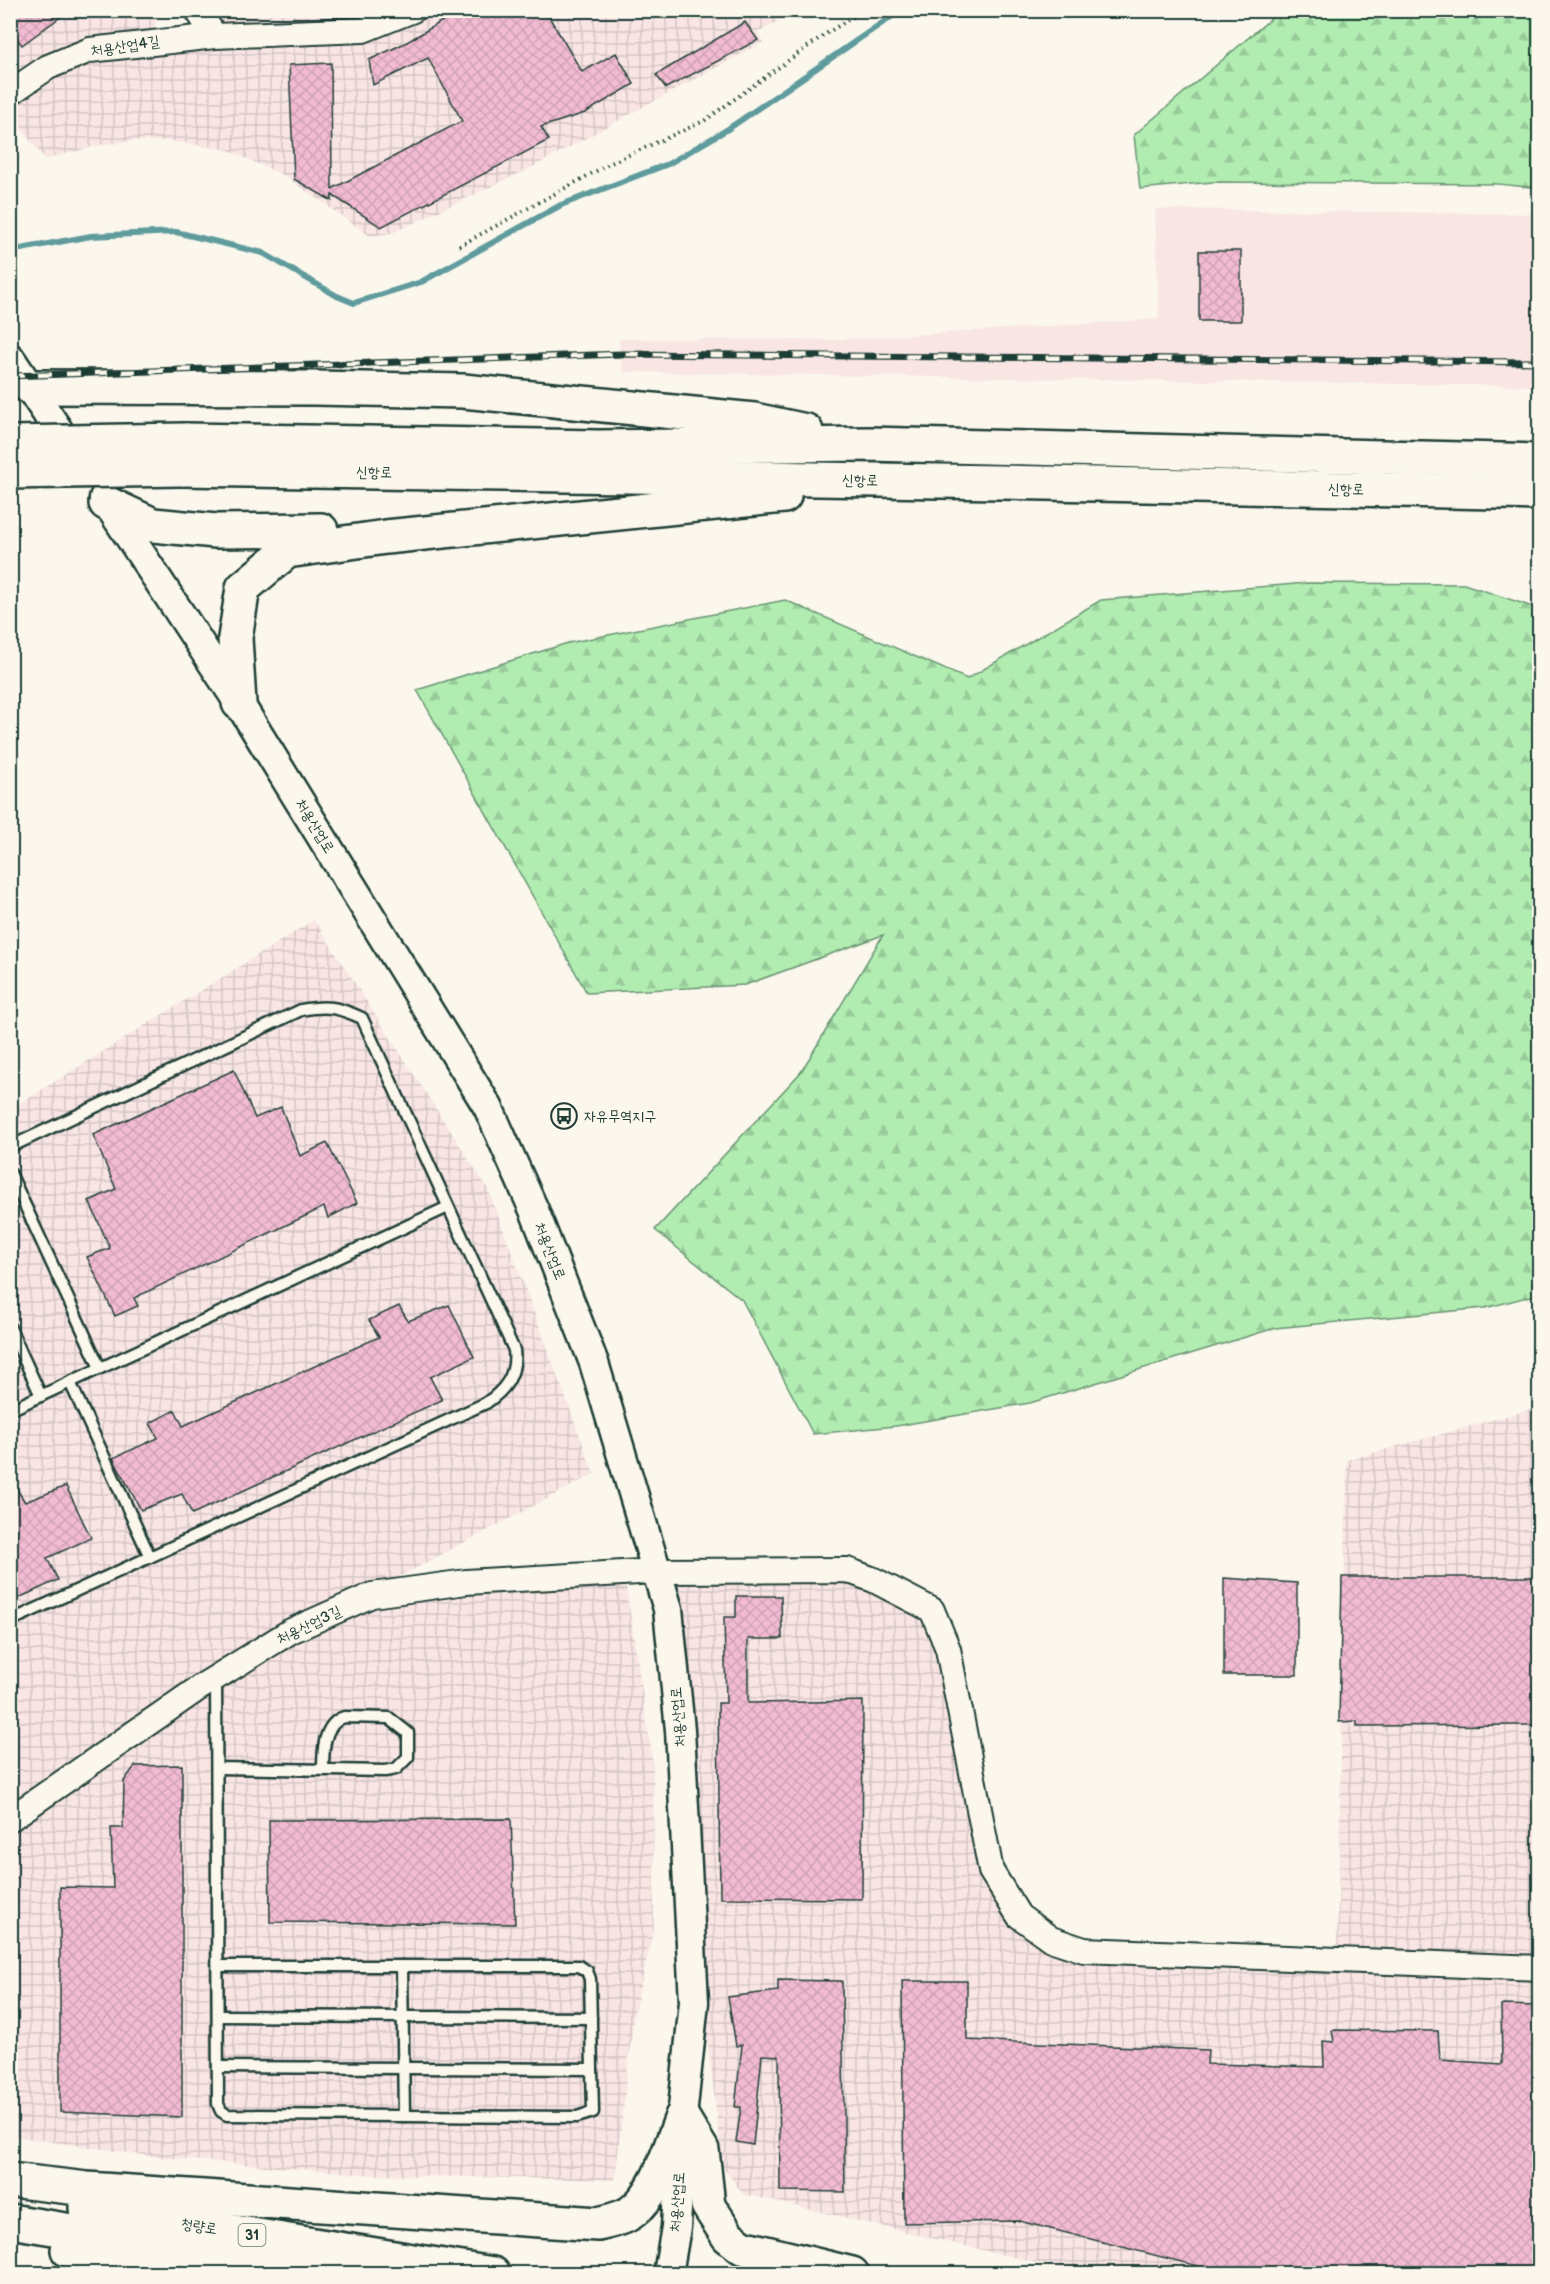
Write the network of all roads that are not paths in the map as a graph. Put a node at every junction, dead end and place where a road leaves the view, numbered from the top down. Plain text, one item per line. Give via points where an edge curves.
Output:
1 (197, 10) edge
2 (413, 10) edge
3 (214, 36) junction
4 (10, 93) edge
5 (10, 358) edge
6 (30, 387) junction
7 (10, 443) edge
8 (869, 444) junction
9 (183, 454) junction
10 (1539, 461) edge
11 (10, 472) edge
12 (917, 480) junction
13 (1539, 494) edge
14 (106, 503) junction
15 (488, 527) junction
16 (239, 703) junction
17 (10, 1147) edge
18 (10, 1173) edge
19 (448, 1207) junction
20 (10, 1328) edge
21 (100, 1368) junction
22 (70, 1382) junction
23 (41, 1396) junction
24 (10, 1410) edge
25 (150, 1557) junction
26 (657, 1571) junction
27 (10, 1621) edge
28 (216, 1677) junction
29 (217, 1768) junction
30 (323, 1770) junction
31 (10, 1819) edge
32 (218, 1966) junction
33 (402, 1966) junction
34 (1539, 1968) edge
35 (219, 2016) junction
36 (403, 2017) junction
37 (591, 2018) junction
38 (218, 2067) junction
39 (403, 2068) junction
40 (592, 2069) junction
41 (404, 2116) junction
42 (682, 2117) junction
43 (10, 2180) edge
44 (10, 2196) edge
45 (10, 2221) edge
46 (10, 2235) edge
47 (165, 2274) edge
48 (338, 2274) edge
49 (493, 2274) edge
50 (668, 2274) edge
51 (852, 2274) edge

1 - 3 street
2 - 3 street, 처용산업4길 via 363,30
3 - 4 street, 처용산업4길 via 90,50 48,67
5 - 6 main road, 처용산업로
6 - 8 highway via 463,391 754,420
6 - 14 main road, 처용산업로
7 - 9 highway, bridge
8 - 9 highway, 신항로
8 - 10 highway, 신항로
9 - 11 highway, bridge
9 - 12 highway, 신항로
12 - 13 highway, 신항로
12 - 15 highway
14 - 15 highway via 153,525 216,531
14 - 16 main road, 처용산업로
15 - 16 highway via 287,551 243,588 235,638
16 - 26 main road, 처용산업로 via 488,1107 534,1210 594,1363
17 - 19 lane via 301,1010 327,1005 362,1018
18 - 21 lane
19 - 21 lane
19 - 25 lane via 514,1350 515,1363 502,1392 486,1403
20 - 23 lane
21 - 22 lane
22 - 23 lane
22 - 25 lane
23 - 24 lane
25 - 27 lane
26 - 28 street, 처용산업3길 via 466,1582 372,1595 291,1631
26 - 34 street, 처용산업3길 via 847,1570 932,1610 948,1649 991,1871 1019,1916 1051,1939 1084,1950
26 - 42 main road, 처용산업로 via 668,1609 681,1730 693,1991
28 - 29 lane
28 - 31 street, 처용산업3길
29 - 30 lane
29 - 32 lane
30 - 30 lane via 396,1769 408,1757 408,1733 389,1718 338,1719 327,1736
32 - 33 lane
32 - 35 lane
33 - 36 lane
33 - 37 lane via 579,1966 590,1979
35 - 36 lane
35 - 38 lane
36 - 37 lane
36 - 39 lane
37 - 40 lane
38 - 39 lane
38 - 41 lane via 218,2104 227,2115
39 - 40 lane
39 - 41 lane
40 - 41 lane via 593,2112 585,2116
42 - 43 highway via 644,2199 617,2220 598,2224 122,2192
42 - 50 main road, 처용산업로 via 676,2227
42 - 51 highway via 702,2150 708,2205 728,2236 742,2247
44 - 49 highway, 청량로 / 31
45 - 48 highway, 청량로 / 31
46 - 47 highway

